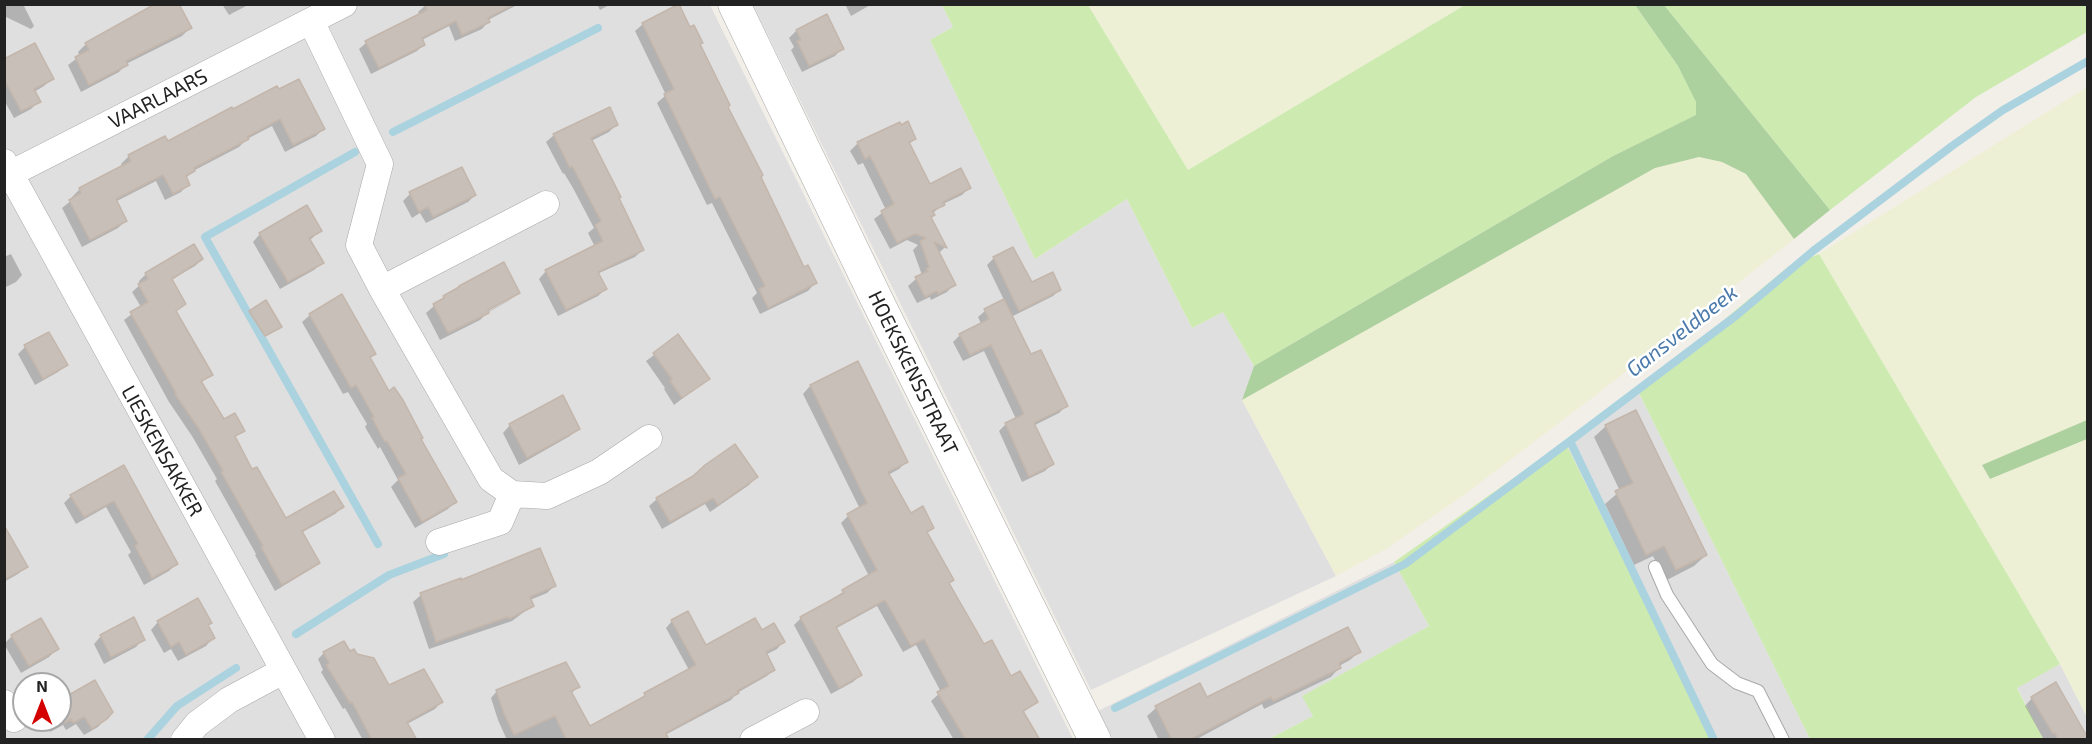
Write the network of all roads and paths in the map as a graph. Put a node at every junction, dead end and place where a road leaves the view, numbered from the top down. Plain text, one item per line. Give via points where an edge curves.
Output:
1 (344, 4) edge
2 (734, 4) edge
3 (311, 21) junction
4 (6, 171) edge
5 (546, 204) dead end
6 (382, 289) junction
7 (649, 438) dead end
8 (512, 494) junction
9 (439, 542) dead end
10 (1655, 567) dead end
11 (283, 671) junction
12 (806, 712) dead end
13 (184, 740) edge
14 (322, 740) edge
15 (753, 740) edge
16 (1095, 740) edge
17 (1783, 740) edge

1 - 3 street, VAARLAARS
2 - 16 street, HOEKSKENSSTRAAT
3 - 4 street, VAARLAARS
3 - 6 street via 380,164 359,245
4 - 11 street, LIESKENSAKKER
5 - 6 street
6 - 8 street via 491,479
7 - 8 street via 599,472 547,496
8 - 9 street via 500,522
10 - 17 lane via 1667,595 1712,664 1737,683 1758,691
11 - 13 street via 229,700 197,724
11 - 14 street, LIESKENSAKKER
12 - 15 street

